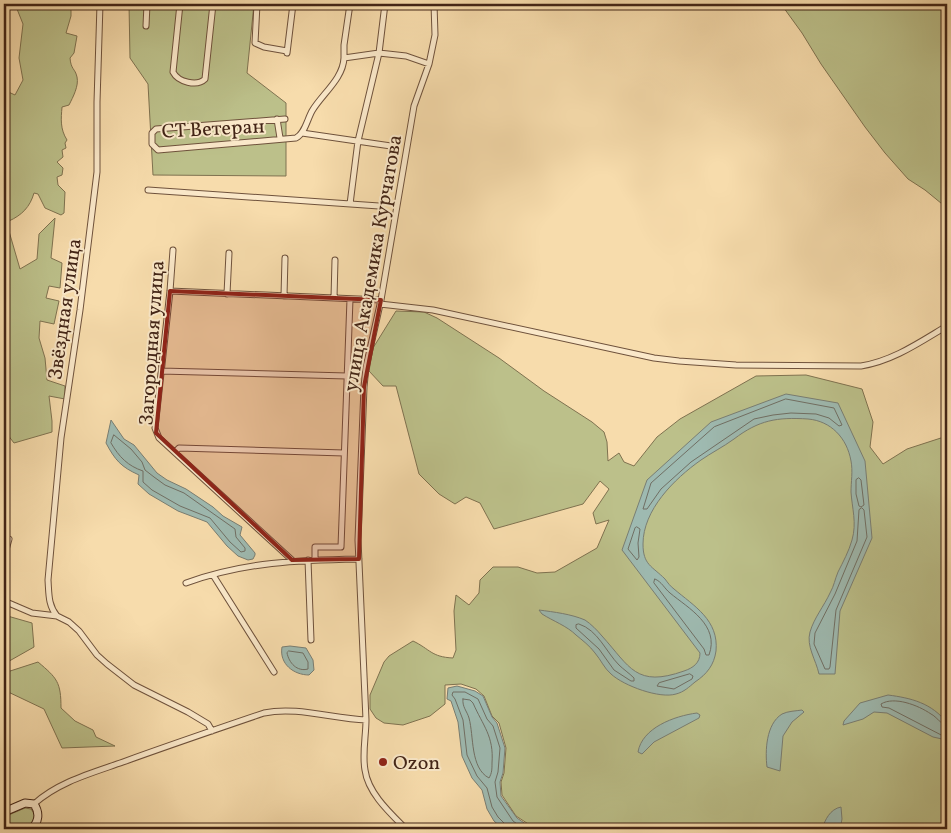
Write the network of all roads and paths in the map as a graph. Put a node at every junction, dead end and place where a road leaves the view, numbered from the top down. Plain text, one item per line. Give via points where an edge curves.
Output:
1 (100, 4) edge
2 (147, 4) edge
3 (180, 4) edge
4 (213, 4) edge
5 (257, 4) edge
6 (294, 4) edge
7 (350, 4) edge
8 (385, 4) edge
9 (434, 4) edge
10 (146, 26) dead end
11 (379, 52) junction
12 (344, 58) junction
13 (429, 64) junction
14 (277, 119) junction
15 (285, 119) dead end
16 (302, 133) junction
17 (280, 138) junction
18 (358, 141) junction
19 (391, 146) dead end
20 (148, 190) dead end
21 (350, 204) junction
22 (379, 206) dead end
23 (173, 250) dead end
24 (229, 253) dead end
25 (285, 258) dead end
26 (334, 260) dead end
27 (170, 291) junction
28 (227, 294) junction
29 (284, 296) junction
30 (334, 298) junction
31 (350, 298) junction
32 (380, 302) junction
33 (947, 326) edge
34 (161, 371) junction
35 (347, 376) junction
36 (175, 452) junction
37 (344, 453) junction
38 (9, 539) dead end
39 (4, 557) edge
40 (359, 559) junction
41 (292, 560) junction
42 (308, 560) junction
43 (315, 560) junction
44 (212, 575) junction
45 (186, 583) dead end
46 (4, 601) edge
47 (57, 616) junction
48 (311, 640) dead end
49 (274, 672) dead end
50 (366, 720) junction
51 (212, 731) junction
52 (34, 804) junction
53 (4, 812) edge
54 (31, 829) edge
55 (406, 829) edge

1 - 47 street, Звёздная улица via 97,172 61,438 48,580 49,602
2 - 10 street
3 - 4 street via 173,72 184,81 199,83 205,79
5 - 6 street via 255,43 287,52
7 - 12 street
8 - 11 street
9 - 13 street, улица Академика Курчатова via 435,35
11 - 12 street
11 - 13 street
11 - 18 street
12 - 16 street via 340,73 314,108
13 - 32 street, улица Академика Курчатова via 414,106
14 - 15 street, СТ Ветеран
14 - 17 street
14 - 17 street, СТ Ветеран via 156,129 152,133 152,144 158,150
16 - 17 street, СТ Ветеран via 296,138
16 - 18 street
18 - 19 street
18 - 21 street
20 - 21 street
21 - 22 street
23 - 27 street, Загородная улица
24 - 28 street
25 - 29 street
26 - 30 street
27 - 28 street
27 - 34 street, Загородная улица
28 - 29 street
29 - 30 street
30 - 31 street
31 - 32 street
31 - 35 street
32 - 33 street via 433,310 654,358 707,364 873,364 900,353
32 - 40 street, улица Академика Курчатова via 364,387
34 - 35 street
34 - 36 street, Загородная улица via 155,428 159,438
35 - 37 street
36 - 37 street via 179,448
36 - 41 street, Загородная улица
37 - 43 street via 341,547 315,547
38 - 39 street
40 - 43 street
40 - 50 street, улица Академика Курчатова
41 - 42 street
41 - 44 street
42 - 43 street
42 - 48 street
44 - 45 street
44 - 49 street
46 - 47 street via 32,613
47 - 51 street via 70,622 97,655 134,685 194,715 208,724
50 - 51 street via 273,711
50 - 55 street, улица Академика Курчатова via 366,776 380,800
51 - 52 street via 66,783
52 - 53 street via 25,803
52 - 54 street via 38,818

